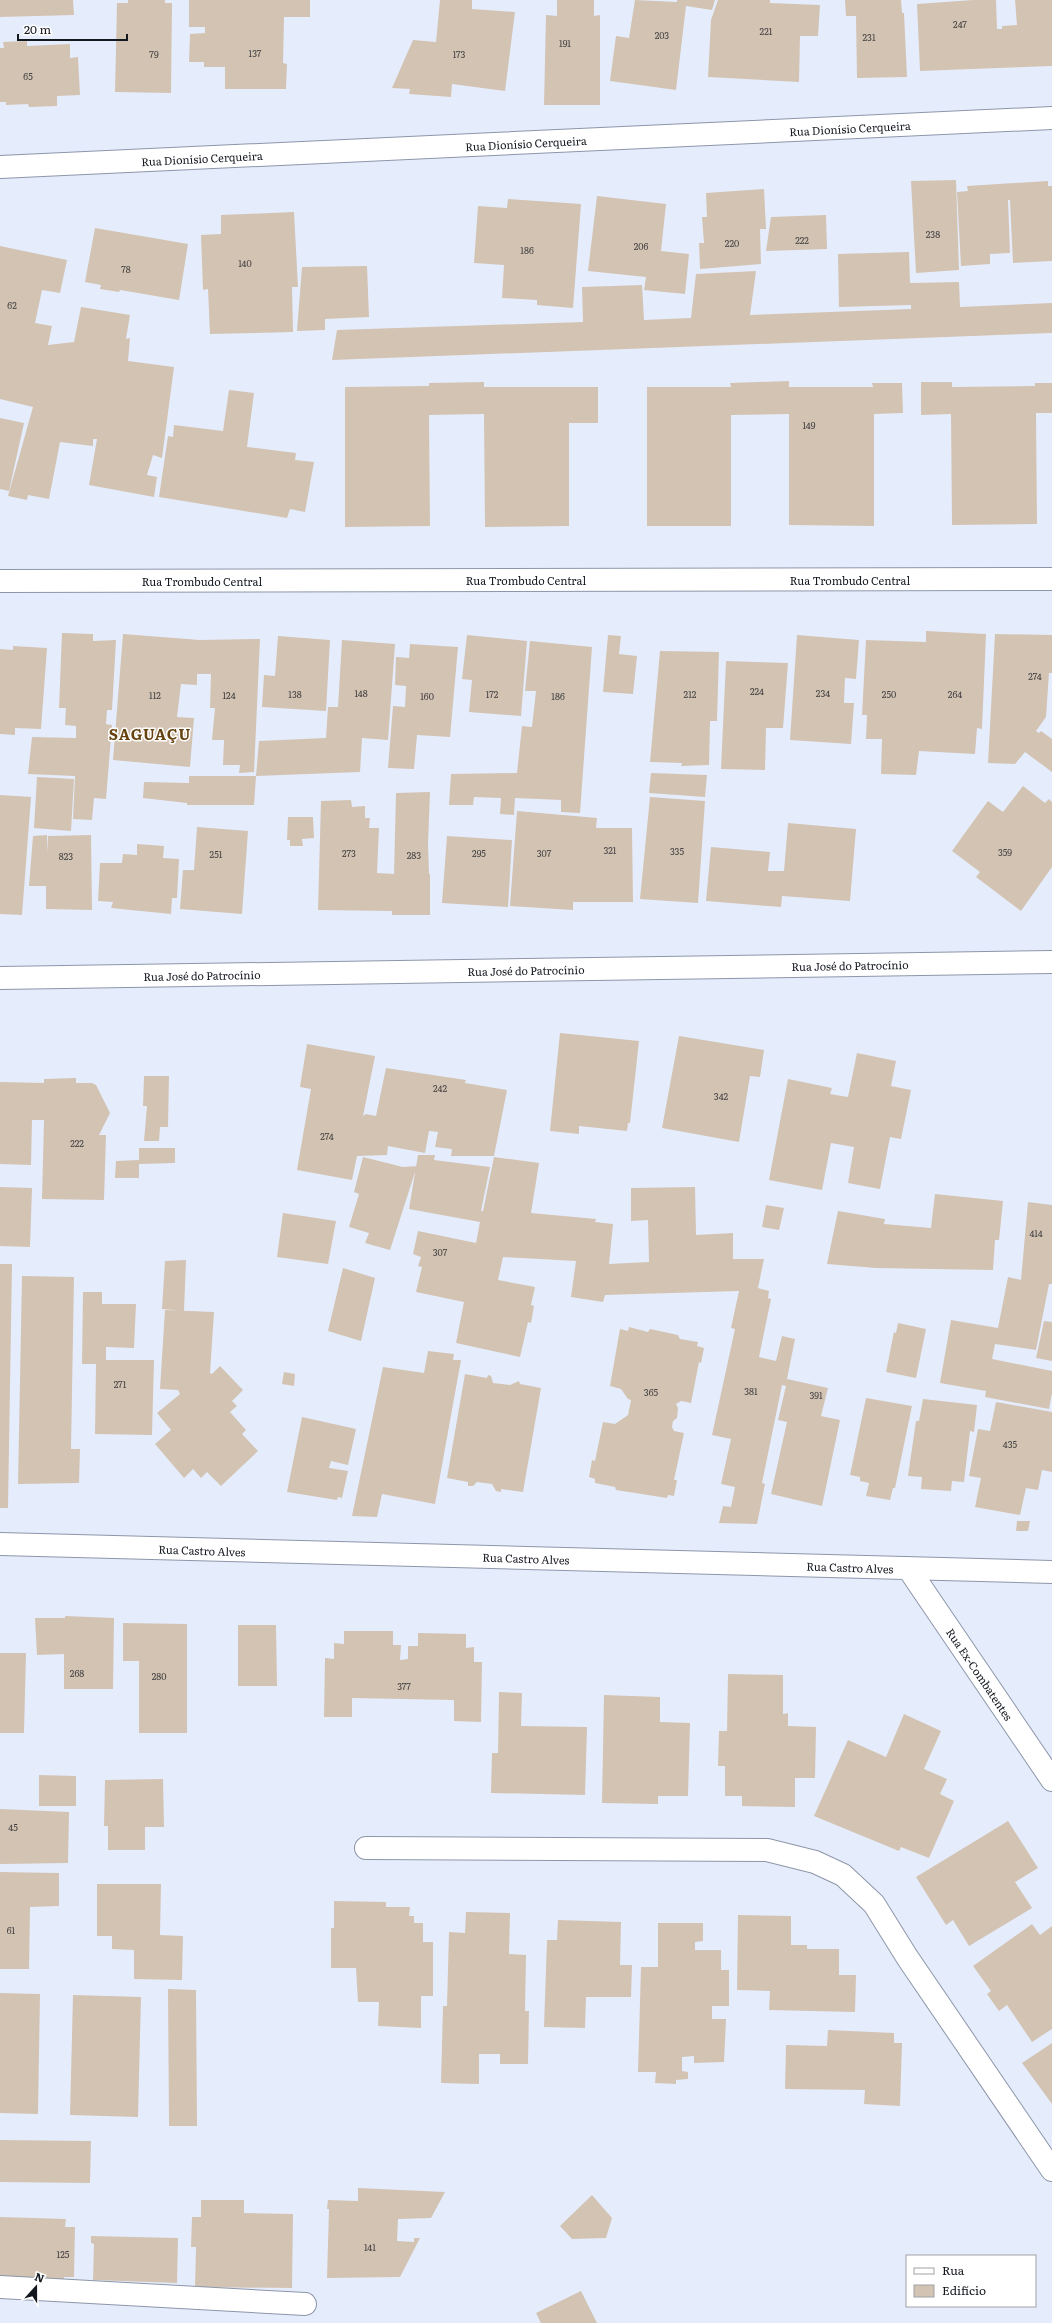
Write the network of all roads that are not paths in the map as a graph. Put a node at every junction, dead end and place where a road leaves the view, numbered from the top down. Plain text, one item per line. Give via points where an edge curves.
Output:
1 (1052, 118) edge
2 (0, 167) edge
3 (1052, 579) edge
4 (0, 581) edge
5 (1052, 962) edge
6 (0, 978) edge
7 (0, 1544) edge
8 (908, 1568) junction
9 (1052, 1572) edge
10 (1052, 1780) edge
11 (366, 1848) dead end
12 (1052, 2170) edge
13 (0, 2287) edge
14 (305, 2304) dead end

1 - 2 street, Rua Dionísio Cerqueira
3 - 4 street, Rua Trombudo Central
5 - 6 street, Rua José do Patrocínio
7 - 8 street, Rua Castro Alves
8 - 9 street, Rua Castro Alves
8 - 10 street, Rua Ex-Combatentes
11 - 12 street via 767,1850 815,1862 843,1875 874,1904 907,1957
13 - 14 street

